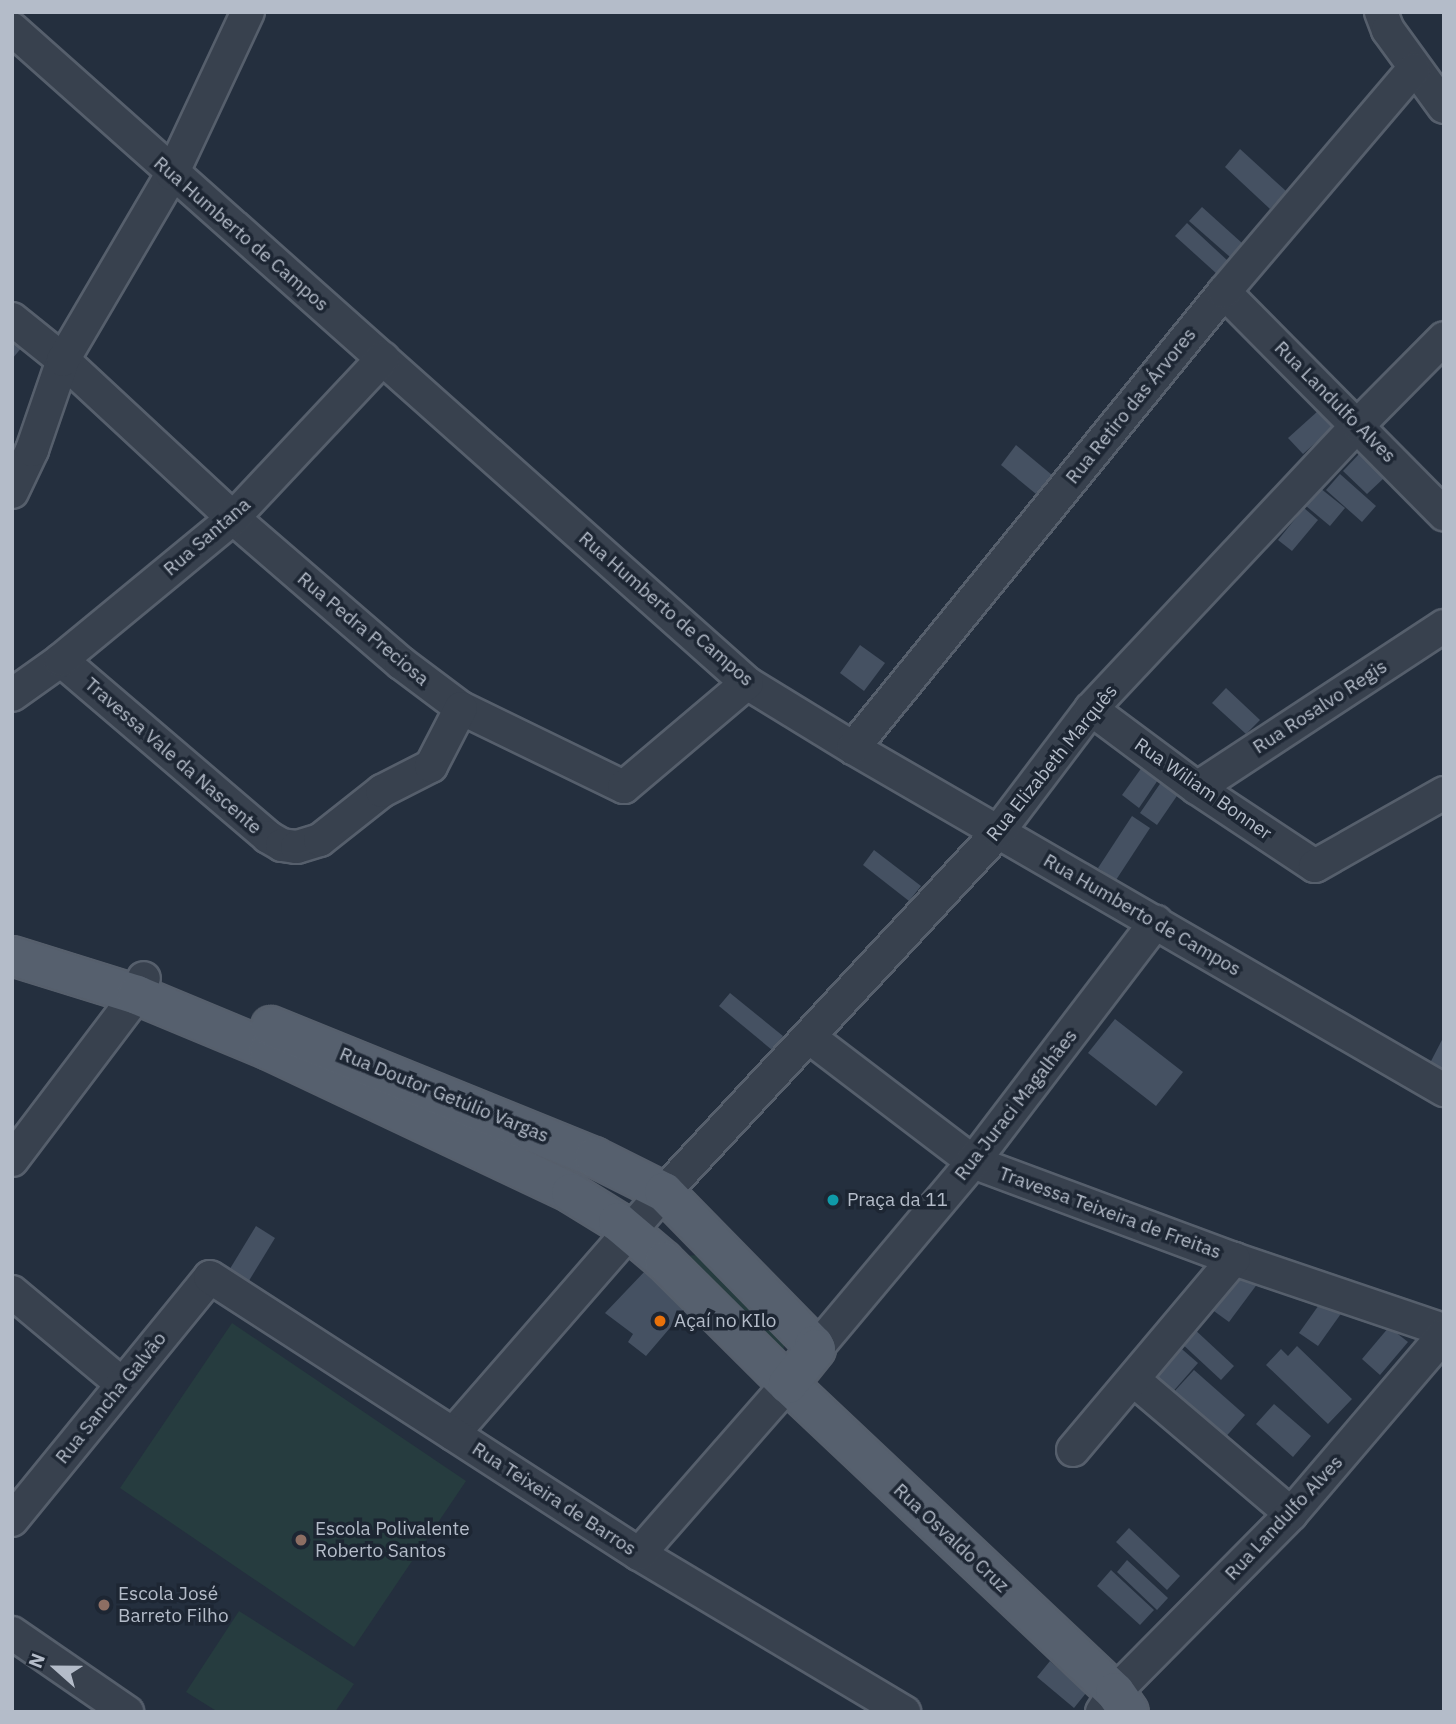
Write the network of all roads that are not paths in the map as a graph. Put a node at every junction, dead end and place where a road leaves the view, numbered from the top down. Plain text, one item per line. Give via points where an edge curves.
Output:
1 (248, 12) edge
2 (1381, 12) edge
3 (12, 29) edge
4 (1414, 69) junction
5 (1444, 107) edge
6 (172, 174) junction
7 (1224, 292) junction
8 (12, 319) edge
9 (1444, 338) edge
10 (383, 358) junction
11 (63, 360) junction
12 (1358, 425) junction
13 (12, 492) edge
14 (1444, 514) edge
15 (233, 518) junction
16 (1444, 626) edge
17 (61, 660) junction
18 (747, 683) junction
19 (12, 695) edge
20 (461, 708) junction
21 (1091, 709) junction
22 (853, 748) junction
23 (1197, 788) junction
24 (1444, 793) edge
25 (998, 832) junction
26 (1156, 922) junction
27 (12, 938) edge
28 (12, 956) edge
29 (141, 987) junction
30 (808, 1037) junction
31 (1444, 1090) edge
32 (12, 1160) edge
33 (973, 1162) junction
34 (664, 1192) junction
35 (697, 1228) junction
36 (630, 1232) junction
37 (1234, 1259) junction
38 (664, 1261) junction
39 (210, 1277) joint
40 (12, 1292) edge
41 (1444, 1332) edge
42 (811, 1343) junction
43 (783, 1377) junction
44 (1135, 1381) junction
45 (122, 1384) junction
46 (453, 1434) junction
47 (1073, 1450) dead end
48 (1292, 1514) junction
49 (12, 1520) edge
50 (639, 1554) junction
51 (12, 1633) edge
52 (1115, 1705) edge
53 (885, 1707) edge
54 (127, 1712) edge

1 - 6 street
2 - 4 street
3 - 6 street, Rua Humberto de Campos
4 - 5 street
4 - 7 street, Rua Retiro das Árvores
6 - 10 street, Rua Humberto de Campos
6 - 11 street
7 - 12 street, Rua Landulfo Alves
7 - 22 street, Rua Retiro das Árvores
8 - 11 street, Rua Pedra Preciosa
9 - 12 street, Rua Elizabeth Marquês
10 - 15 street, Rua Santana
10 - 18 street, Rua Humberto de Campos
11 - 13 street via 32,450
11 - 15 street, Rua Pedra Preciosa
12 - 14 street, Rua Landulfo Alves
12 - 21 street, Rua Elizabeth Marquês
15 - 17 street, Rua Santana
15 - 20 street, Rua Pedra Preciosa via 401,663
16 - 23 street, Rua Rosalvo Regis
17 - 19 street, Rua Santana
17 - 20 street, Travessa Vale da Nascente via 268,837 297,847 320,840 382,791 431,766
18 - 20 street, Rua Pedra Preciosa via 624,787
18 - 22 street, Rua Humberto de Campos
21 - 23 street, Rua Wiliam Bonner
21 - 25 street, Rua Elizabeth Marquês
22 - 25 street, Rua Humberto de Campos
23 - 24 street, Rua Wiliam Bonner via 1315,866
25 - 26 street, Rua Humberto de Campos
25 - 30 street, Rua Elizabeth Marquês
26 - 31 street, Rua Humberto de Campos
26 - 33 street, Rua Juraci Magalhães
27 - 29 main road, Rua Doutor Getúlio Vargas
28 - 29 main road, Rua Doutor Getúlio Vargas
29 - 32 street
29 - 34 main road, Rua Doutor Getúlio Vargas via 388,1072 594,1157
29 - 36 main road, Rua Doutor Getúlio Vargas via 571,1193
30 - 33 street, Travessa Teixeira de Freitas
30 - 34 street, Rua Elizabeth Marquês
33 - 37 street, Travessa Teixeira de Freitas
33 - 42 street, Rua Juraci Magalhães
34 - 35 main road, Rua Doutor Getúlio Vargas
34 - 36 street, Rua Elizabeth Marquês
35 - 38 main road
35 - 42 main road, Rua Doutor Getúlio Vargas
36 - 38 main road, Rua Doutor Getúlio Vargas
36 - 46 street, Rua Elizabeth Marquês
37 - 41 street, Travessa Teixeira de Freitas
37 - 44 street
38 - 43 main road, Rua Doutor Getúlio Vargas
39 - 45 street, Rua Sancha Galvão
39 - 46 street, Rua Teixeira de Barros
40 - 45 street
41 - 48 street, Rua Landulfo Alves
42 - 43 main road
43 - 50 street
43 - 52 main road, Rua Osvaldo Cruz
44 - 47 street
44 - 48 street
45 - 49 street, Rua Sancha Galvão
46 - 50 street, Rua Teixeira de Barros
48 - 52 street, Rua Landulfo Alves
50 - 53 street, Rua Teixeira de Barros
51 - 54 street

